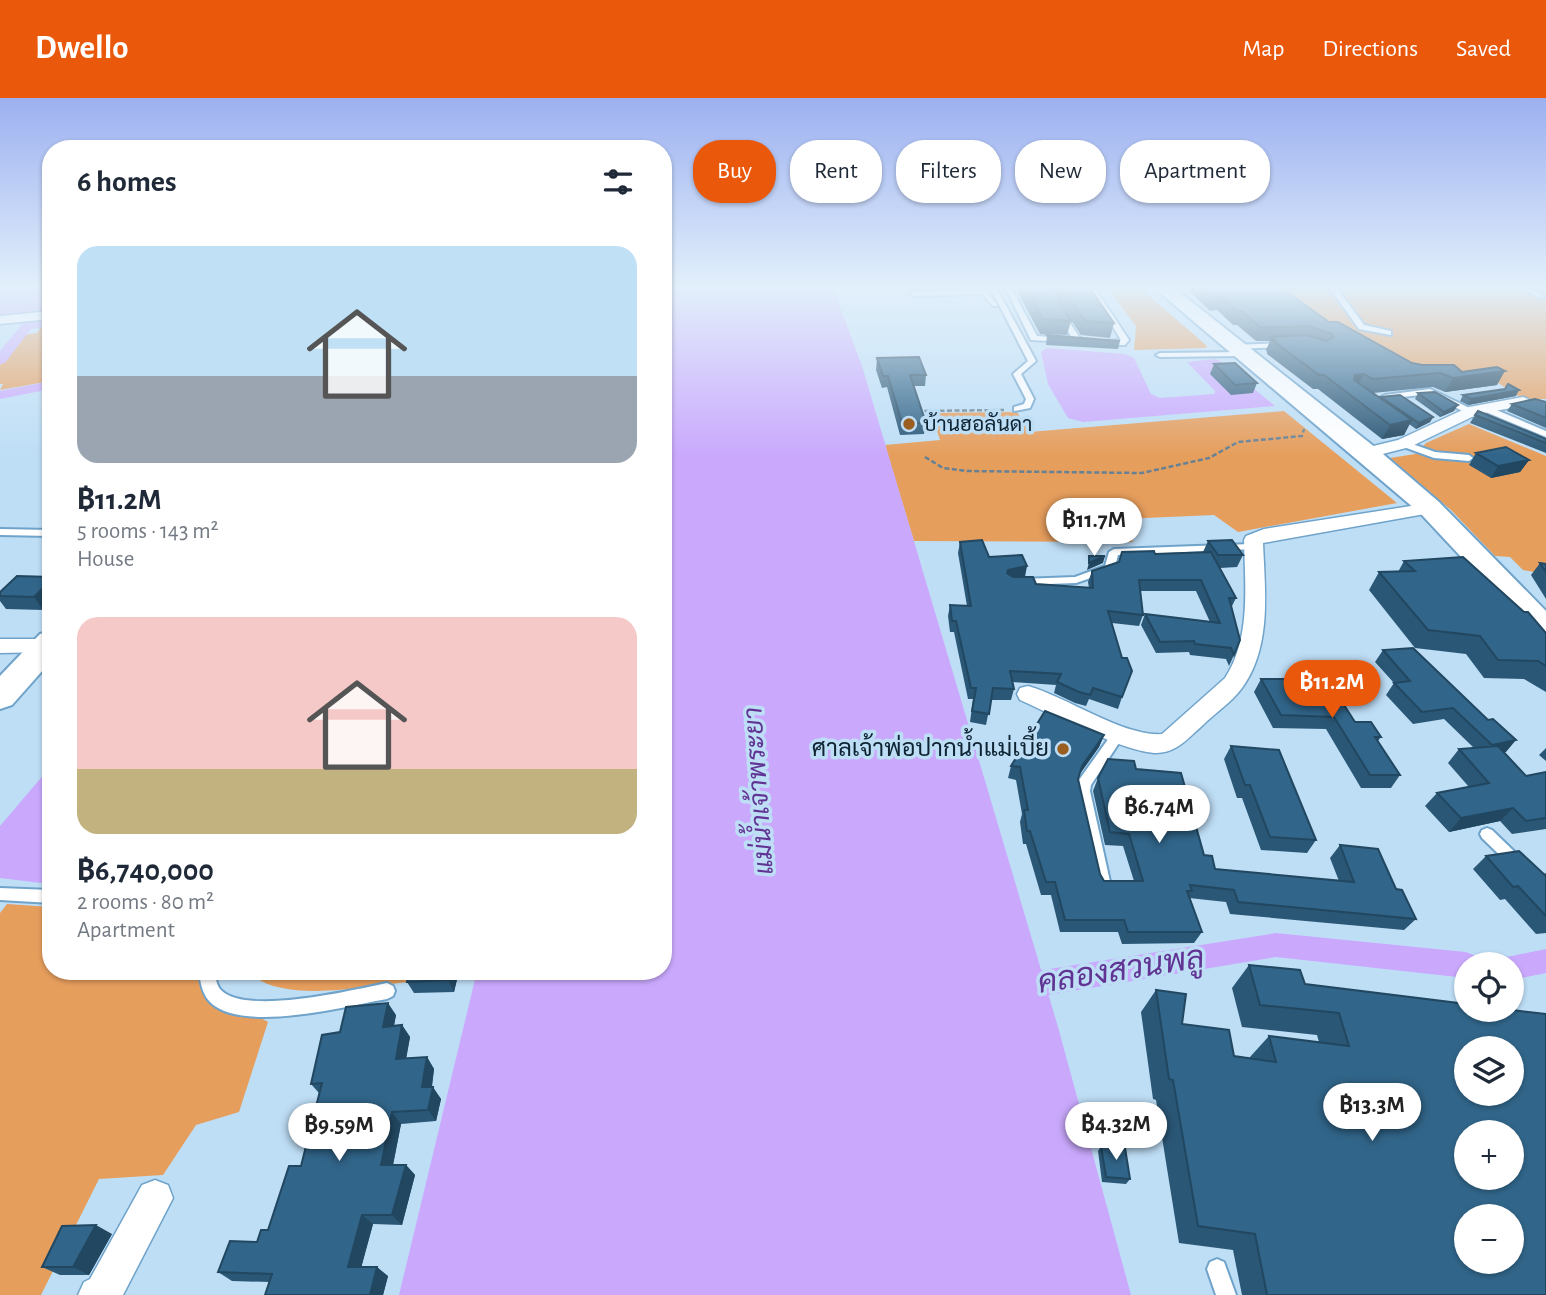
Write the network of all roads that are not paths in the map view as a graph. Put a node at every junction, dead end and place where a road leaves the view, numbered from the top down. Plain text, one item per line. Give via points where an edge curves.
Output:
1 (1023, 343) edge
2 (1228, 343) edge
3 (1293, 345) edge
4 (1238, 351) junction
5 (1160, 355) dead end
6 (1399, 396) junction
7 (1457, 396) dead end
8 (1375, 398) edge
9 (1443, 398) junction
10 (1408, 402) edge
11 (1529, 402) edge
12 (1017, 409) road end
13 (1477, 410) junction
14 (1546, 434) edge
15 (1404, 444) junction
16 (1546, 444) edge
17 (1367, 453) junction
18 (1469, 458) dead end
19 (1430, 508) junction
20 (0, 532) edge
21 (42, 533) edge
22 (1251, 547) junction
23 (1013, 583) edge
24 (1546, 629) edge
25 (42, 644) edge
26 (0, 646) edge
27 (42, 652) edge
28 (1028, 694) dead end
29 (0, 697) edge
30 (1119, 734) junction
31 (1487, 834) dead end
32 (1529, 874) edge
33 (1104, 886) edge
34 (0, 894) edge
35 (42, 896) edge
36 (208, 980) edge
37 (387, 991) dead end
38 (155, 1198) dead end
39 (1217, 1269) dead end
40 (97, 1295) edge
41 (1226, 1295) edge

1 - 12 lane via 1032,361 1017,374 1030,399 1027,406
2 - 4 main road
3 - 4 lane
4 - 5 lane
4 - 17 main road
6 - 8 lane
6 - 9 lane via 1430,391
6 - 10 lane
7 - 9 lane
9 - 13 lane
11 - 13 street
13 - 14 lane
13 - 15 street
13 - 16 lane
15 - 17 street
15 - 18 lane
17 - 19 main road
19 - 22 street via 1264,535 1253,540
19 - 24 main road
20 - 21 lane
22 - 23 lane via 1114,552 1110,568 1076,580
22 - 30 street via 1253,630 1233,684 1168,743 1153,744
25 - 26 street
27 - 29 main road
28 - 30 street
30 - 33 lane via 1083,791
31 - 32 lane
34 - 35 lane
36 - 37 lane via 217,999 246,1010 279,1010
38 - 40 street via 103,1293
39 - 41 lane

